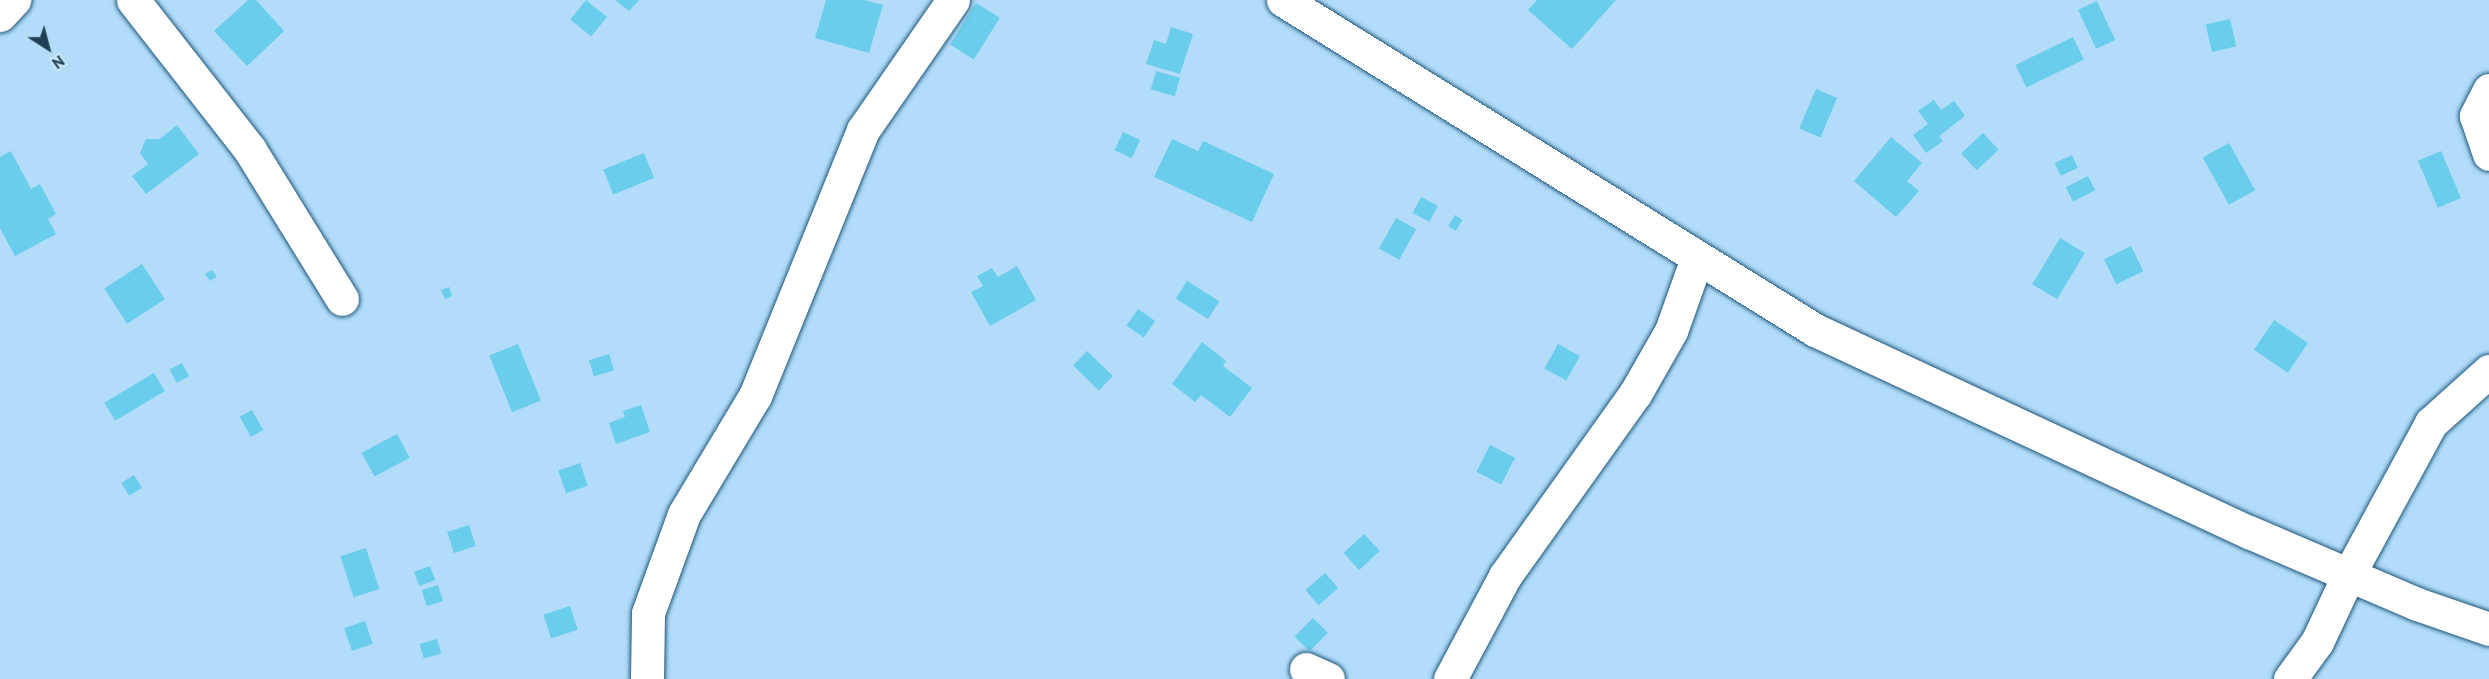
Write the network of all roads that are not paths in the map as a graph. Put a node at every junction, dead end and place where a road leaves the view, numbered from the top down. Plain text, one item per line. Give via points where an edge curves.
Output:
1 (14, 0) edge
2 (133, 0) edge
3 (953, 0) edge
4 (1283, 0) edge
5 (0, 15) edge
6 (2489, 90) edge
7 (2489, 154) edge
8 (1697, 258) junction
9 (342, 299) dead end
10 (2489, 371) edge
11 (2349, 574) junction
12 (2489, 629) edge
13 (647, 679) edge
14 (1450, 679) edge
15 (2290, 679) edge

1 - 5 street
2 - 9 street via 250,150
3 - 13 street via 863,130 755,396 684,514 648,613
4 - 8 street
6 - 7 street via 2476,116
8 - 11 street via 1815,330 2249,532
8 - 14 street via 1671,331 1635,394 1505,576
10 - 11 street via 2431,423
11 - 12 street via 2417,604
11 - 15 street via 2317,642

